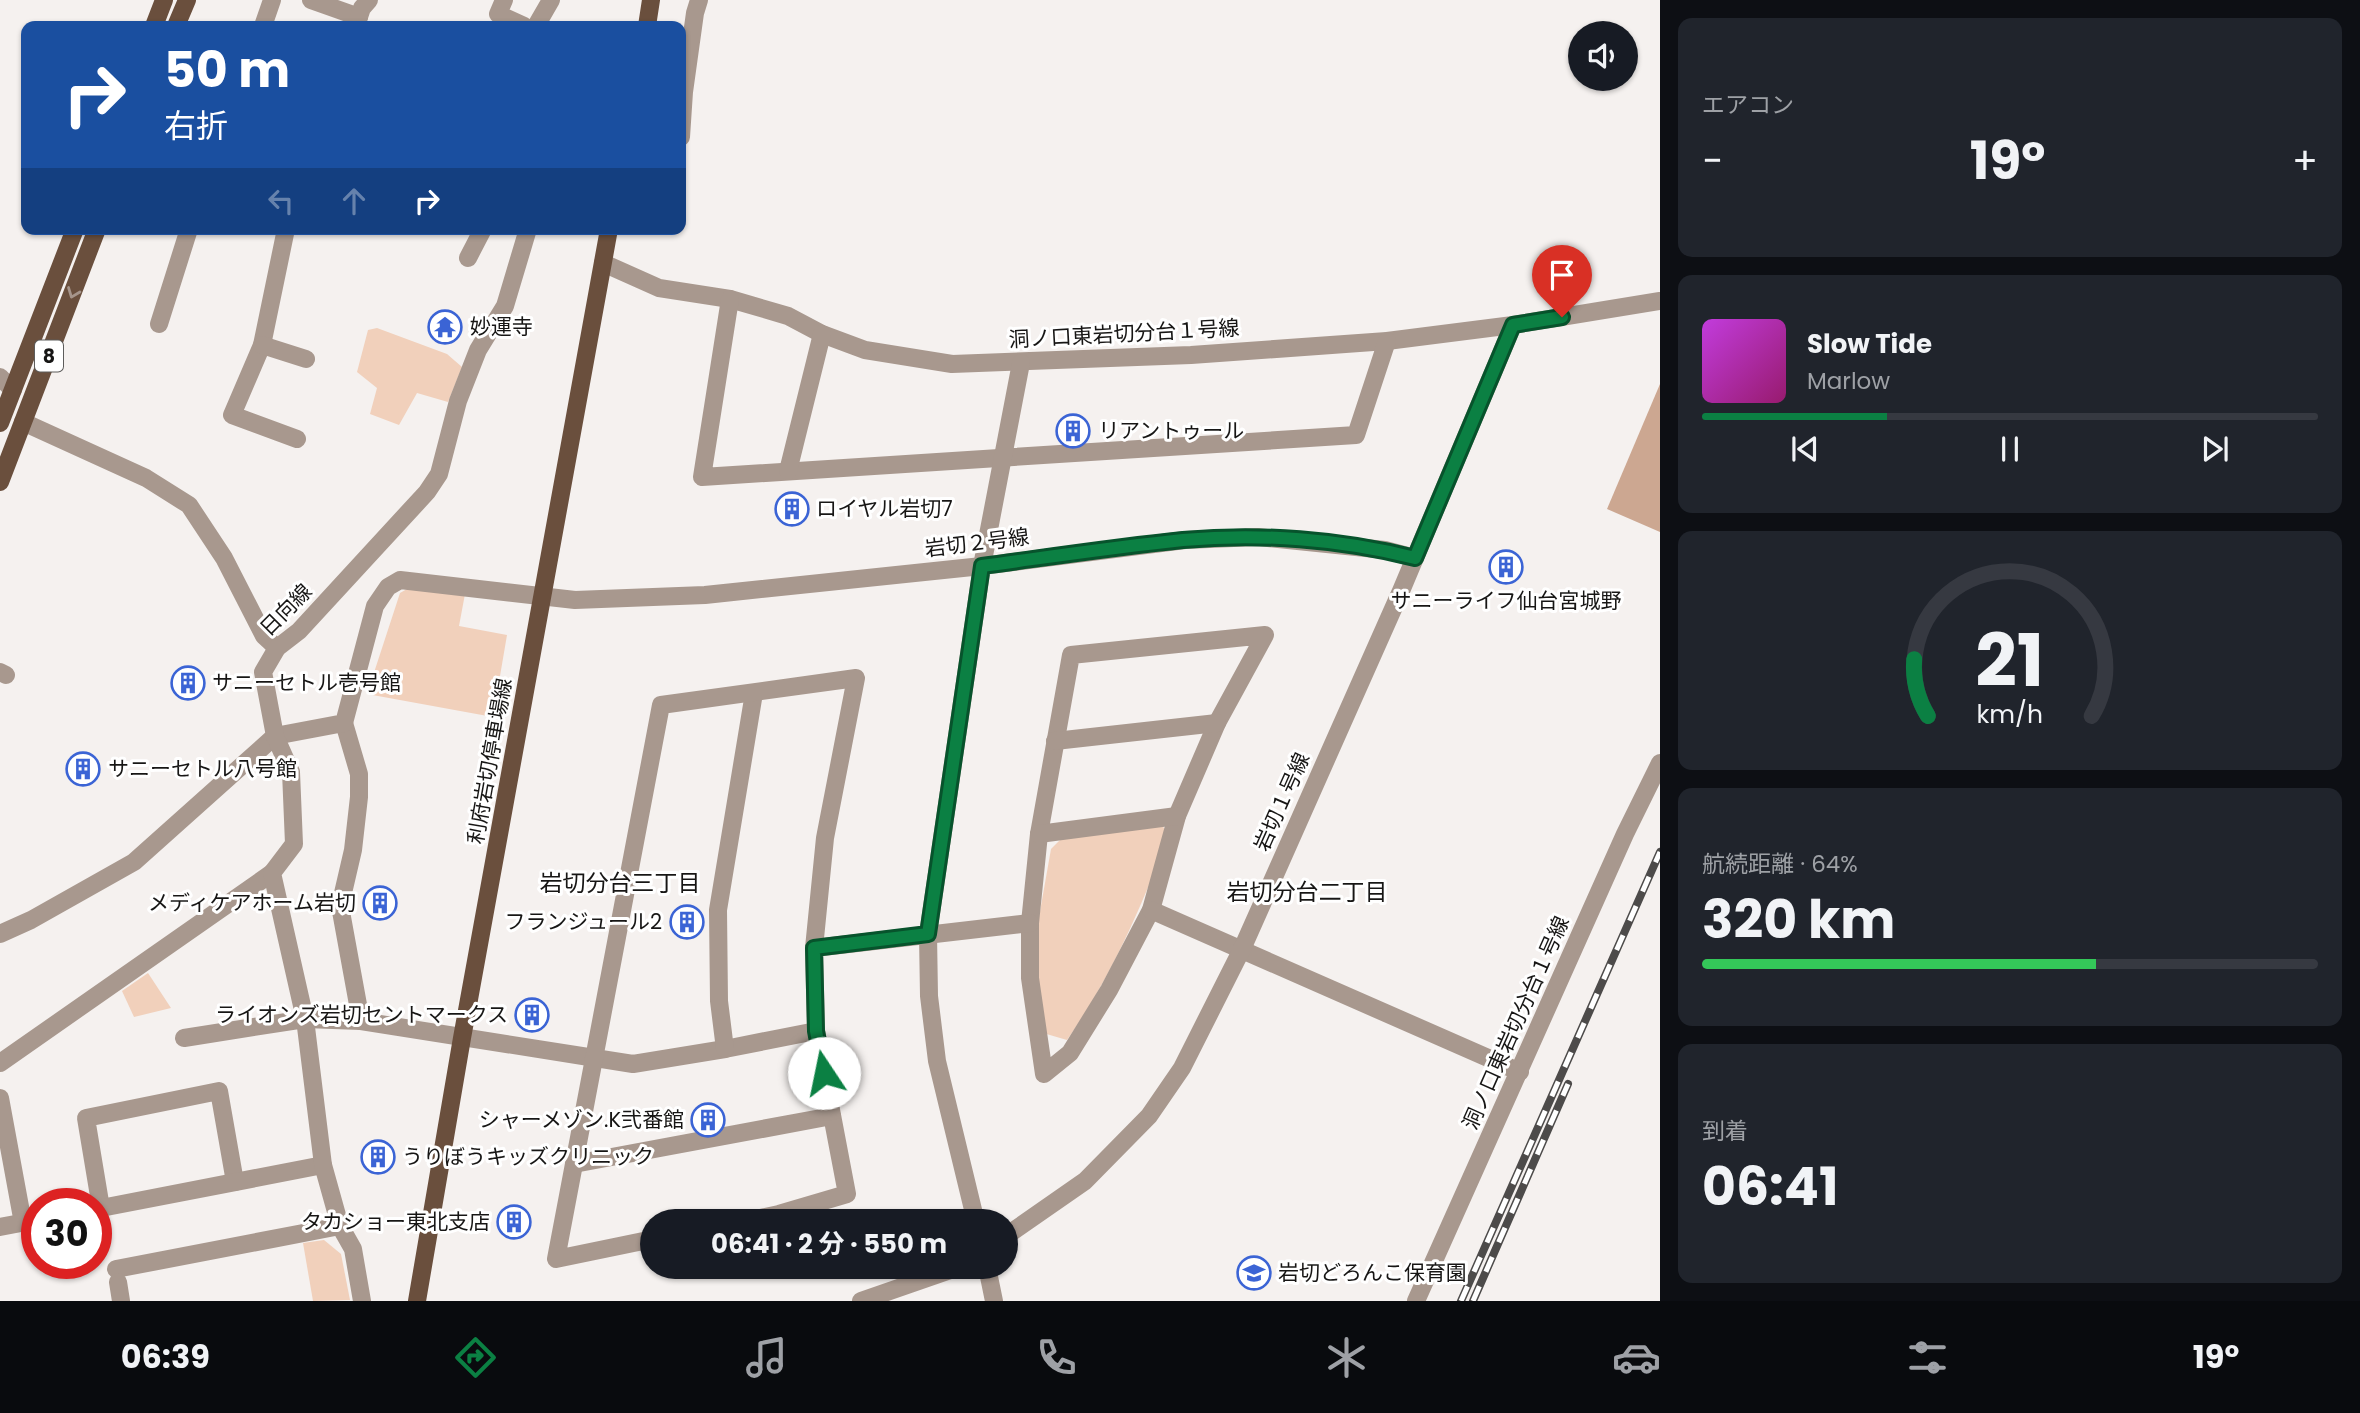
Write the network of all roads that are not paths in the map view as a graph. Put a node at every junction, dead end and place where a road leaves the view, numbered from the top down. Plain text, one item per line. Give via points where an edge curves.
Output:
1 (164, 0) edge
2 (187, 0) edge
3 (272, 0) edge
4 (311, 0) edge
5 (369, 0) edge
6 (504, 0) edge
7 (551, 0) edge
8 (651, 0) edge
9 (699, 0) edge
10 (156, 21) edge
11 (178, 21) edge
12 (265, 21) edge
13 (357, 21) edge
14 (513, 21) edge
15 (539, 21) edge
16 (648, 21) edge
17 (686, 78) edge
18 (72, 235) edge
19 (95, 235) edge
20 (187, 235) edge
21 (285, 235) edge
22 (480, 235) edge
23 (526, 235) edge
24 (608, 235) edge
25 (468, 258) dead end
26 (603, 263) junction
27 (730, 299) junction
28 (1660, 301) edge
29 (159, 324) dead end
30 (1513, 325) junction
31 (822, 334) junction
32 (1388, 341) junction
33 (262, 345) junction
34 (306, 359) dead end
35 (1021, 363) junction
36 (6, 384) edge
37 (23, 422) junction
38 (0, 423) edge
39 (297, 439) dead end
40 (1003, 456) junction
41 (788, 471) junction
42 (0, 482) edge
43 (1415, 558) junction
44 (982, 566) junction
45 (543, 597) junction
46 (277, 648) junction
47 (754, 693) junction
48 (344, 723) junction
49 (1217, 723) junction
50 (275, 736) junction
51 (1055, 741) junction
52 (1660, 763) edge
53 (1177, 816) junction
54 (1039, 834) junction
55 (272, 873) junction
56 (1151, 910) junction
57 (1030, 923) junction
58 (0, 934) edge
59 (928, 934) junction
60 (814, 948) junction
61 (1242, 949) junction
62 (305, 1019) junction
63 (361, 1021) junction
64 (816, 1031) junction
65 (184, 1038) dead end
66 (462, 1038) junction
67 (725, 1049) junction
68 (594, 1058) junction
69 (0, 1063) edge
70 (1520, 1072) junction
71 (0, 1098) edge
72 (832, 1116) junction
73 (574, 1164) junction
74 (323, 1165) junction
75 (235, 1182) junction
76 (22, 1188) edge
77 (96, 1188) edge
78 (112, 1206) edge
79 (796, 1209) edge
80 (973, 1209) edge
81 (21, 1224) edge
82 (340, 1226) junction
83 (0, 1227) edge
84 (1018, 1228) edge
85 (640, 1243) edge
86 (924, 1279) edge
87 (989, 1279) edge
88 (121, 1301) edge
89 (362, 1301) edge
90 (417, 1301) edge
91 (861, 1301) edge
92 (994, 1301) edge
93 (1416, 1301) edge

1 - 10 main road
2 - 11 main road
3 - 12 street
4 - 13 street
5 - 13 street
6 - 14 street via 498,14
7 - 15 street
8 - 16 main road
9 - 17 street
18 - 36 main road, 8
19 -> 37 main road, 8
20 - 29 street
21 - 33 street
22 - 25 street
23 - 46 street, 日向線 via 505,306 478,350 458,401 439,474 308,621
24 - 26 main road, 利府岩切停車場線
26 - 27 street, 洞ノ口東岩切分台１号線 via 659,288
26 - 45 main road, 利府岩切停車場線
27 - 31 street, 洞ノ口東岩切分台１号線 via 788,316
27 - 41 street via 702,477
28 - 30 street, 洞ノ口東岩切分台１号線
30 - 32 street, 洞ノ口東岩切分台１号線
30 - 43 street, 岩切１号線
31 - 35 street, 洞ノ口東岩切分台１号線 via 864,351 952,364
31 - 41 street
32 - 35 street, 洞ノ口東岩切分台１号線
32 - 40 street via 1356,435
33 - 34 street
33 - 39 street via 232,415
35 - 40 street
36 - 38 main road, 8
37 - 42 main road, 8
37 - 46 street via 146,478 189,505 224,558 264,636
40 - 41 street
40 - 44 street
43 - 44 street, 岩切２号線 via 1385,550 1258,537 1185,540
43 - 61 street, 岩切１号線
44 - 45 street, 岩切２号線 via 705,595
44 - 59 street
45 - 48 street, 岩切２号線 via 400,580 388,587 375,606
45 - 66 main road, 利府岩切停車場線
46 - 50 street, 日向線 via 263,673
47 - 60 street via 856,678 825,838
47 - 67 street via 719,910 719,1001
47 - 68 street via 661,705
48 - 50 street
48 - 63 street via 359,774 359,797 340,906
49 - 51 street
49 - 51 street via 1265,635 1071,655
49 - 53 street
50 - 55 street, 日向線 via 291,772 294,844
50 - 58 street via 134,862
51 - 54 street
52 - 70 street, 洞ノ口東岩切分台１号線
53 - 54 street
53 - 56 street
54 - 57 street
55 - 62 street
55 - 69 street, 日向線
56 - 57 street via 1070,1053 1044,1074 1030,978
56 - 61 street
57 - 59 street
59 - 60 street
59 - 80 street via 937,1061
60 - 64 street
61 - 70 street
61 - 84 street, 岩切１号線 via 1182,1068 1149,1116 1085,1181
62 - 63 street
62 - 65 street
62 - 74 street
63 - 66 street
64 - 67 street
64 - 72 street
66 - 68 street
66 - 90 main road, 利府岩切停車場線
67 - 68 street via 633,1064
68 - 73 street
70 - 93 street, 洞ノ口東岩切分台１号線
71 - 76 street
72 - 73 street
72 - 79 street via 847,1194
73 - 85 street via 556,1259
74 - 75 street
74 - 82 street
75 - 77 street via 219,1091 86,1118
75 - 78 street
81 - 83 street
82 - 88 street via 117,1276
82 - 89 street via 353,1249
86 - 91 street
87 - 92 street

